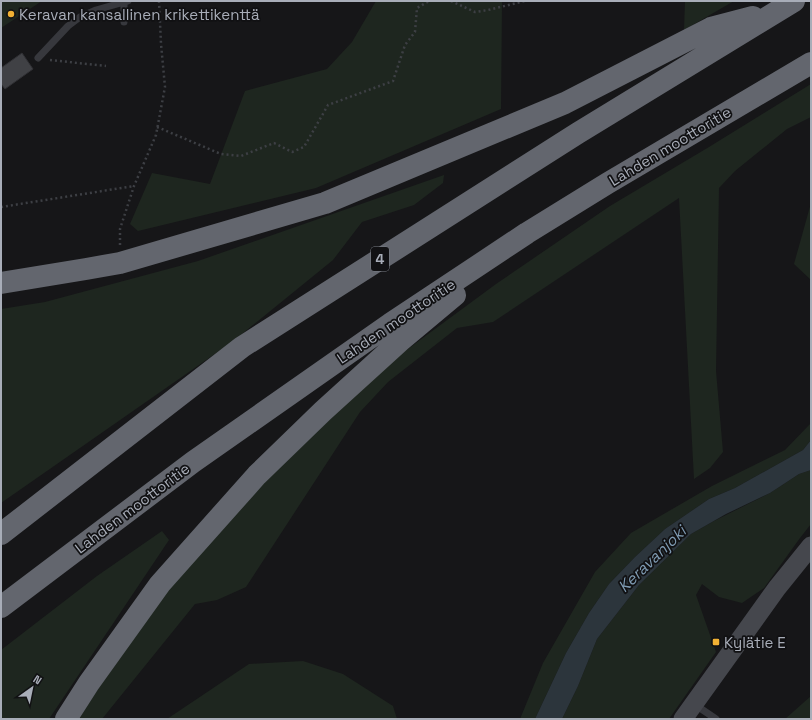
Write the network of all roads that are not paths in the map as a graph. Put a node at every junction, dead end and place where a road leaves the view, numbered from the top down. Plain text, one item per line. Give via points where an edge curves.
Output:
1 (126, 2) edge
2 (785, 6) edge
3 (124, 22) dead end
4 (38, 58) road end
5 (811, 62) edge
6 (527, 233) junction
7 (1, 282) edge
8 (1, 534) edge
9 (811, 546) edge
10 (1, 607) edge
11 (689, 712) edge
12 (66, 719) edge
13 (716, 719) edge

1 - 3 lane
1 - 4 lane via 80,17
2 - 7 highway via 711,28 565,103 325,203 120,263
2 - 8 highway, 4 via 578,133 242,348
5 - 6 highway, Lahden moottoritie
6 - 10 highway, Lahden moottoritie via 390,324 193,462
6 - 12 highway via 395,346 257,475 160,584
9 - 11 main road via 777,588
11 - 13 lane

